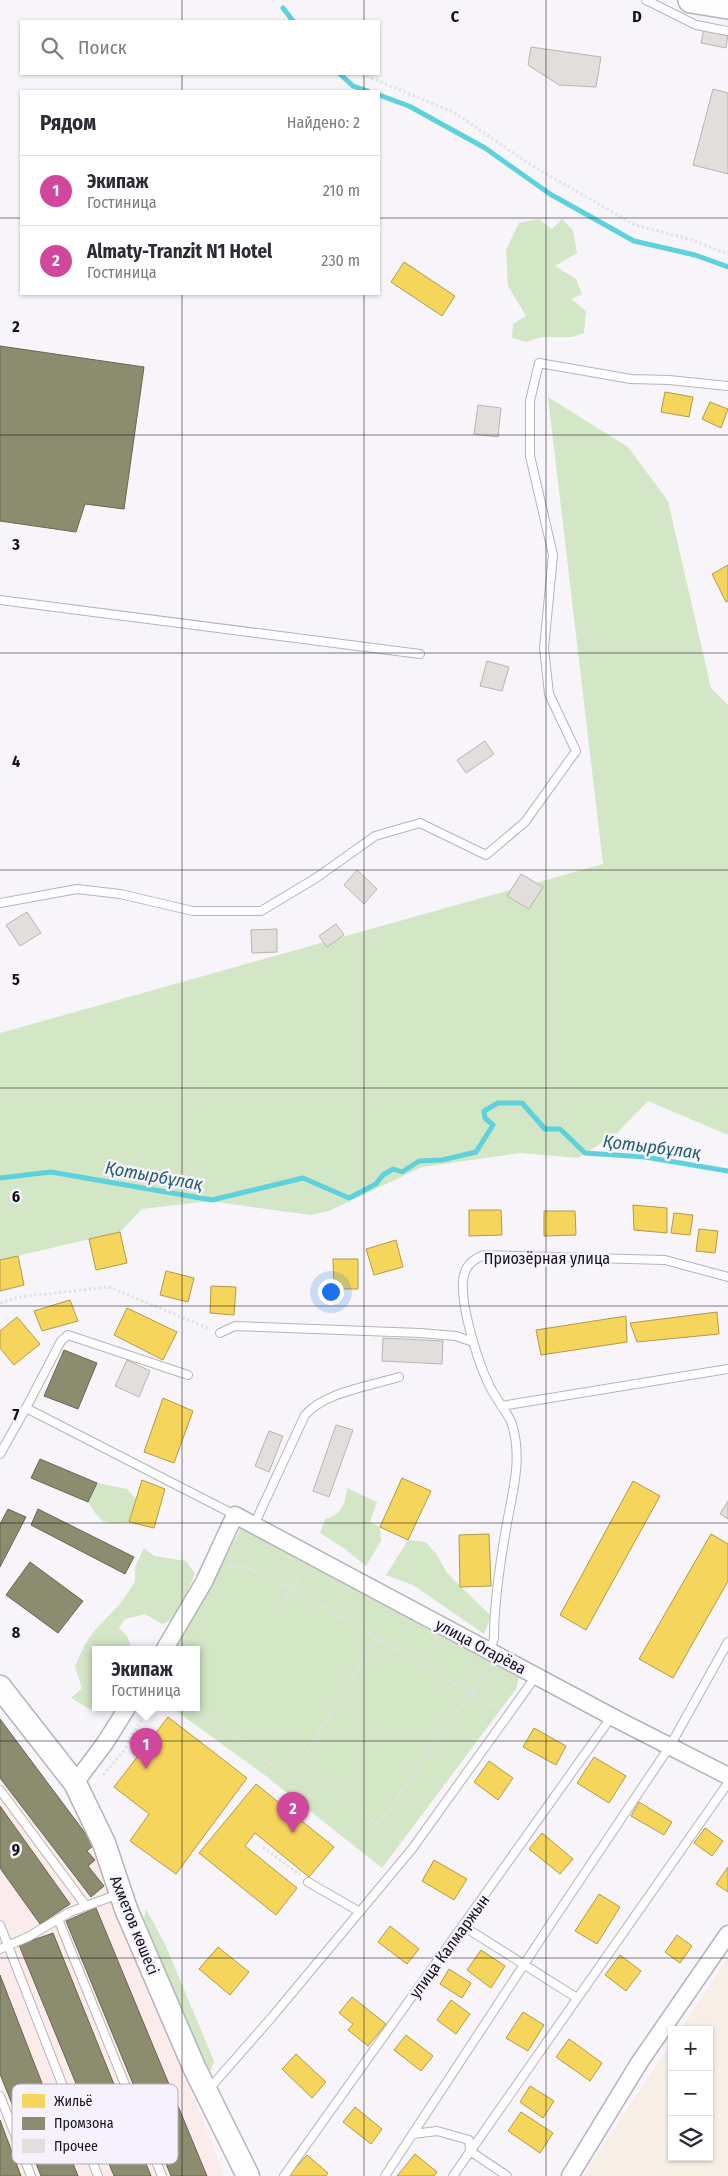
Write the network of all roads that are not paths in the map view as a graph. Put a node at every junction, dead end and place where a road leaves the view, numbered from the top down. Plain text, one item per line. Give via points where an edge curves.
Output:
1 (646, 0) edge
2 (691, 0) edge
3 (728, 6) edge
4 (728, 31) edge
5 (728, 386) edge
6 (0, 600) edge
7 (420, 654) dead end
8 (0, 903) edge
9 (728, 1277) edge
10 (220, 1333) road end
11 (473, 1342) junction
12 (728, 1369) edge
13 (188, 1375) dead end
14 (399, 1377) dead end
15 (500, 1406) junction
16 (26, 1408) junction
17 (0, 1454) edge
18 (235, 1515) junction
19 (254, 1525) junction
20 (728, 1642) edge
21 (167, 1646) edge
22 (489, 1659) junction
23 (536, 1676) junction
24 (0, 1687) edge
25 (125, 1711) edge
26 (612, 1716) junction
27 (670, 1746) junction
28 (728, 1776) edge
29 (728, 1782) edge
30 (75, 1783) junction
31 (0, 1790) edge
32 (308, 1882) road end
33 (120, 1893) junction
34 (86, 1906) junction
35 (360, 1912) junction
36 (58, 1919) junction
37 (0, 1925) edge
38 (463, 1926) junction
39 (728, 1934) edge
40 (4, 1947) edge
41 (524, 1965) junction
42 (577, 1998) junction
43 (60, 2084) edge
44 (125, 2084) edge
45 (207, 2092) junction
46 (0, 2096) edge
47 (12, 2127) edge
48 (414, 2134) junction
49 (470, 2152) junction
50 (26, 2164) edge
51 (93, 2164) edge
52 (157, 2164) edge
53 (31, 2176) edge
54 (98, 2176) edge
55 (162, 2176) edge
56 (248, 2176) edge
57 (284, 2176) edge
58 (385, 2176) edge
59 (453, 2176) edge
60 (507, 2176) edge
61 (570, 2176) edge

1 - 4 lane via 696,25
2 - 3 main road
5 - 8 lane via 632,380 538,363 530,401 530,456 553,555 544,648 549,694 576,751 525,822 486,855 420,823 376,836 261,911 193,911 120,894 77,889
6 - 7 lane
9 - 11 lane, Приозёрная улица via 665,1260 484,1254 474,1259 465,1270 462,1285
10 - 11 lane via 235,1326 420,1333 456,1336
11 - 15 lane, Приозёрная улица via 488,1384
12 - 15 lane
13 - 16 lane via 68,1335 61,1341
14 - 19 lane via 314,1405 305,1415
15 - 22 lane, Приозёрная улица via 511,1422 518,1449 517,1474 505,1530
16 - 17 lane
16 - 18 lane
18 - 19 street, улица Огарёва
18 - 21 street via 204,1582
19 - 22 street, улица Огарёва
20 - 27 lane
22 - 23 street, улица Огарёва
23 - 26 street, улица Огарёва
23 - 35 lane via 412,1849
24 - 30 main road, Ахметов көшесі
25 - 30 street
26 - 27 street, улица Огарёва
26 - 38 lane, улица Калмаржын
27 - 28 street, улица Огарёва
27 - 41 lane
29 - 42 lane
30 - 33 main road, Ахметов көшесі via 104,1843
31 - 34 lane
32 - 35 lane
33 - 34 lane
33 - 45 main road, Ахметов көшесі
34 - 36 lane
35 - 45 lane
36 - 40 lane
36 - 44 lane
37 - 40 lane
38 - 41 lane
38 - 57 lane, улица Калмаржын
39 - 61 street via 639,2063
40 - 43 lane
41 - 42 lane
41 - 48 lane
42 - 49 lane
45 - 56 main road, Ахметов көшесі
46 - 47 lane
48 - 49 lane via 438,2131 469,2140
48 - 58 lane
49 - 59 lane
49 - 60 lane
50 - 53 lane
51 - 54 lane
52 - 55 lane

